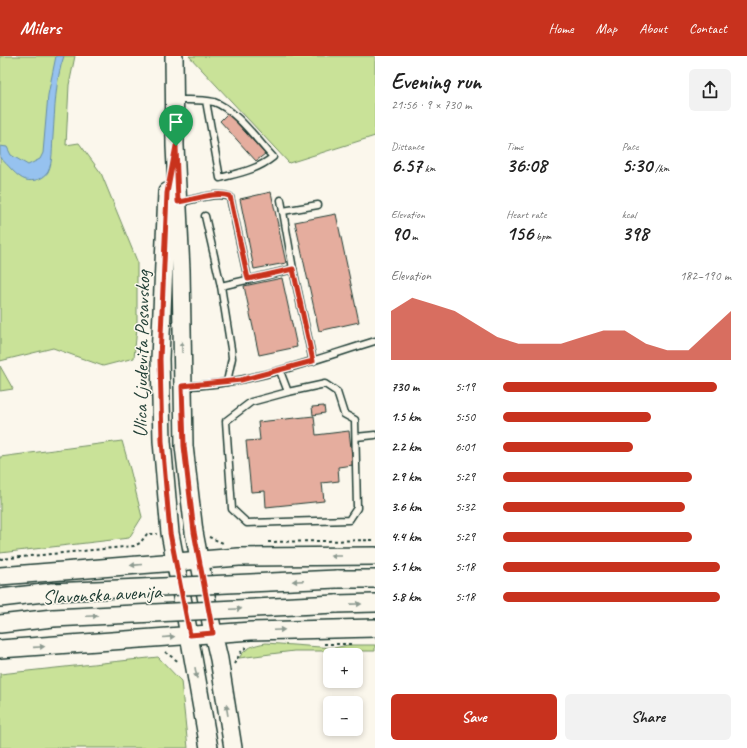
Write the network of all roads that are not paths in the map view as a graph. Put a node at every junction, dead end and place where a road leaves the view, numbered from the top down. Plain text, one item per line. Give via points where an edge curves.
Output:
1 (174, 56) edge
2 (174, 100) junction
3 (206, 101) junction
4 (176, 146) junction
5 (281, 200) dead end
6 (178, 202) junction
7 (318, 205) dead end
8 (283, 211) junction
9 (205, 216) dead end
10 (293, 269) junction
11 (248, 279) junction
12 (221, 286) junction
13 (375, 341) edge
14 (313, 361) junction
15 (280, 370) junction
16 (227, 382) junction
17 (182, 386) junction
18 (288, 392) junction
19 (375, 435) edge
20 (356, 437) junction
21 (375, 556) edge
22 (199, 560) junction
23 (175, 562) junction
24 (0, 576) edge
25 (375, 579) edge
26 (0, 598) edge
27 (375, 603) edge
28 (0, 624) edge
29 (375, 628) edge
30 (213, 633) junction
31 (190, 635) junction
32 (0, 649) edge
33 (209, 748) edge
34 (233, 748) edge

1 - 2 main road, Ulica Ljudevita Posavskog
2 - 3 lane
2 - 4 main road, Ulica Ljudevita Posavskog
3 - 3 lane via 222,105 231,112 273,158 253,170 220,178
4 - 6 main road, Ulica Ljudevita Posavskog
4 - 23 main road, Ulica Ljudevita Posavskog via 167,193 160,359 162,441
5 - 8 lane
6 - 11 lane via 224,194 230,196
17 -> 6 main road, Ulica Ljudevita Posavskog
7 - 8 lane
8 - 10 lane
9 - 12 lane
10 - 11 lane
10 - 14 lane
11 - 12 lane
12 - 16 lane via 232,358
13 - 14 lane
14 - 15 lane
15 - 16 lane
15 - 18 lane
16 - 17 lane
17 - 22 main road, Ulica Ljudevita Posavskog via 184,446
18 - 20 lane via 325,384 337,392 344,414 355,420
18 - 20 lane via 251,402 226,421 232,510 247,523 349,520 357,508
19 - 20 lane
21 -> 22 main road via 239,557
22 - 23 main road
22 - 30 main road, Ulica Ljudevita Posavskog
23 -> 24 main road
23 - 31 main road, Ulica Ljudevita Posavskog
25 -> 26 main road, Slavonska avenija, bridge via 52,592
28 -> 27 main road, Slavonska avenija, bridge via 53,618
30 -> 29 main road
30 - 31 main road
34 -> 30 main road, Ulica Ljudevita Posavskog
32 -> 31 main road
31 -> 33 main road, Ulica Ljudevita Posavskog

